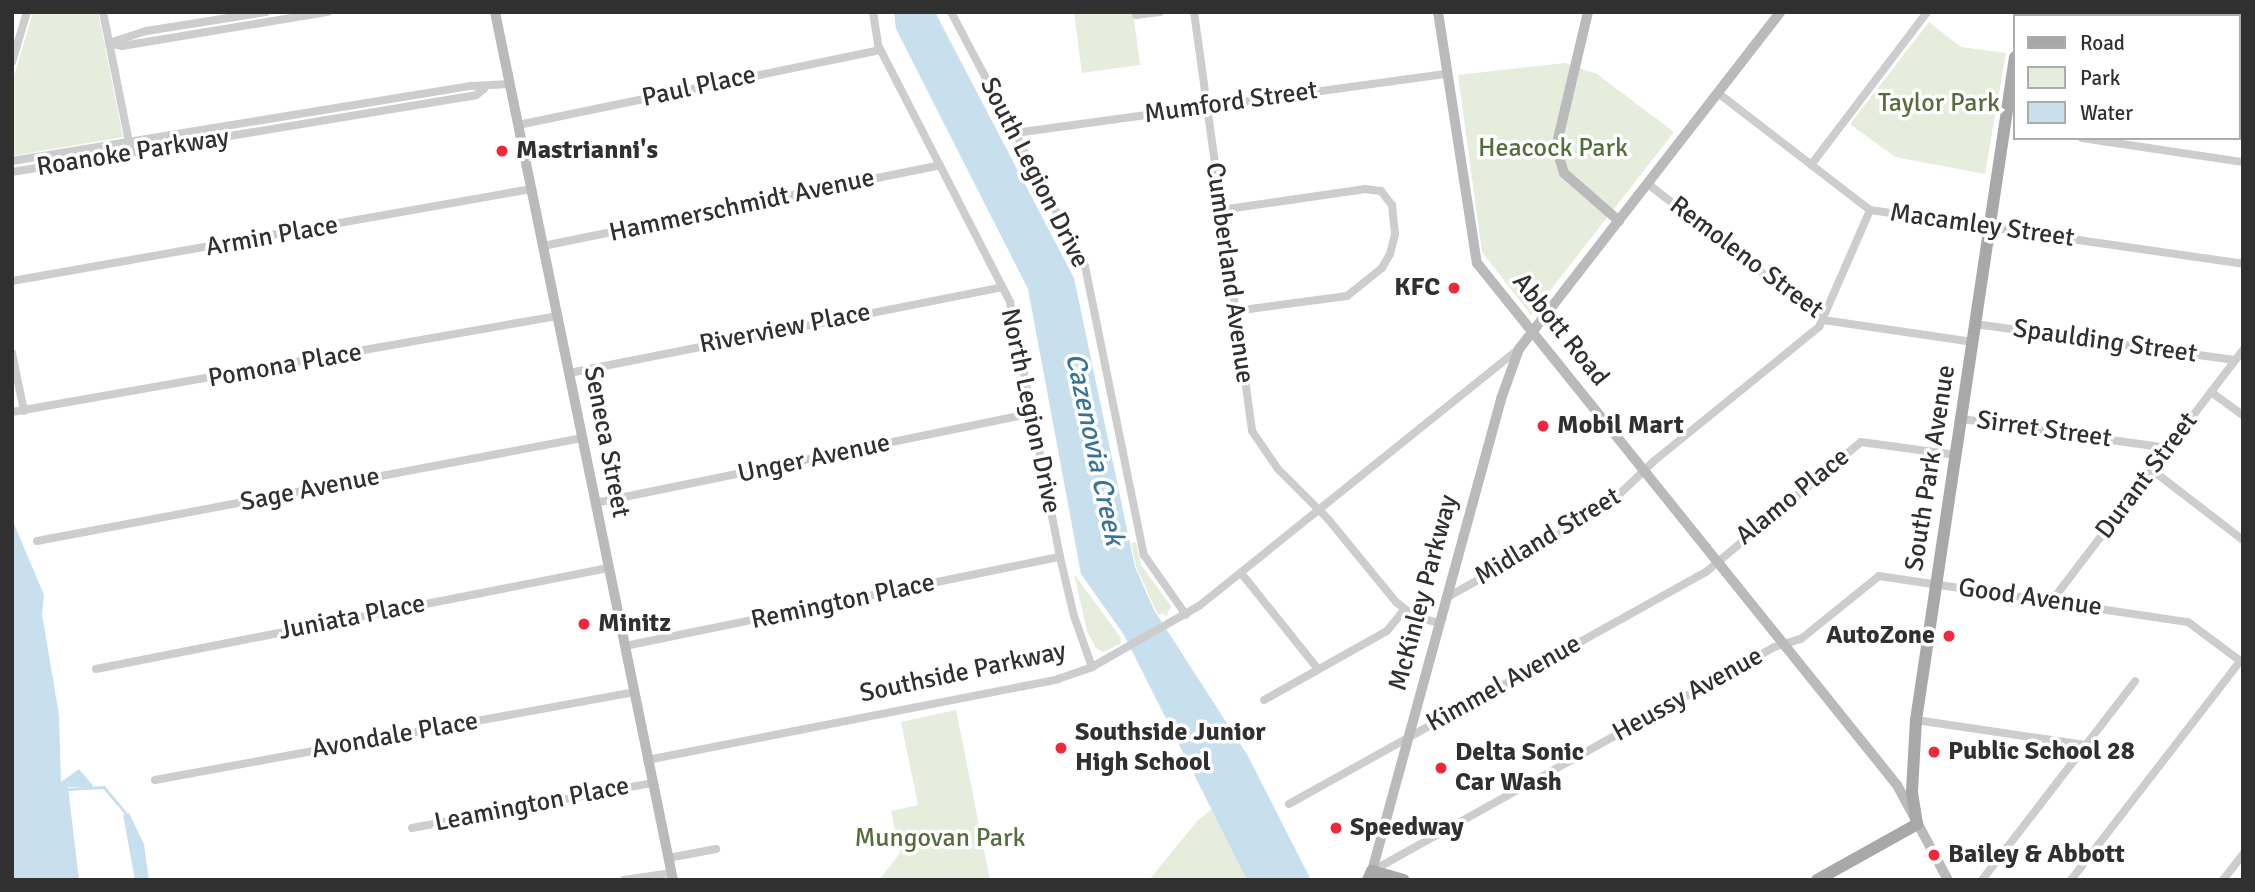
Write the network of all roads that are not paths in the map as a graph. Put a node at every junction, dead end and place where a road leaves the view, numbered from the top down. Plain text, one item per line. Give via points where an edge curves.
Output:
1 (27, 12) edge
2 (103, 12) edge
3 (266, 12) edge
4 (328, 12) edge
5 (873, 12) edge
6 (951, 12) edge
7 (1160, 12) edge
8 (1194, 12) edge
9 (1438, 12) edge
10 (1588, 12) edge
11 (1780, 12) edge
12 (1927, 12) edge
13 (497, 13) edge
14 (1136, 16) dead end
15 (229, 18) junction
16 (231, 28) junction
17 (109, 43) junction
18 (880, 50) junction
19 (12, 62) edge
20 (2014, 71) edge
21 (1447, 74) junction
22 (510, 84) junction
23 (484, 89) junction
24 (1718, 93) junction
25 (362, 104) junction
26 (1206, 107) junction
27 (364, 115) junction
28 (251, 123) junction
29 (518, 125) junction
30 (2010, 128) edge
31 (1015, 133) junction
32 (253, 134) junction
33 (2095, 140) edge
34 (130, 143) junction
35 (131, 154) junction
36 (12, 161) edge
37 (2243, 162) edge
38 (940, 165) junction
39 (1811, 165) junction
40 (12, 172) edge
41 (1648, 184) junction
42 (531, 189) junction
43 (1221, 210) junction
44 (1870, 210) junction
45 (1619, 221) junction
46 (1990, 226) junction
47 (543, 246) junction
48 (2243, 264) edge
49 (12, 281) edge
50 (1002, 287) junction
51 (1235, 311) junction
52 (557, 316) junction
53 (1823, 320) junction
54 (1975, 324) junction
55 (1532, 332) junction
56 (1973, 342) junction
57 (1520, 349) junction
58 (2243, 350) edge
59 (12, 353) edge
60 (2235, 360) junction
61 (569, 373) junction
62 (2211, 391) junction
63 (24, 411) junction
64 (12, 412) edge
65 (1032, 413) junction
66 (2243, 415) edge
67 (1962, 419) junction
68 (582, 438) junction
69 (2168, 449) junction
70 (1956, 455) junction
71 (2152, 470) junction
72 (1645, 472) junction
73 (595, 503) junction
74 (1317, 511) junction
75 (2243, 540) edge
76 (37, 541) dead end
77 (1060, 557) junction
78 (1717, 562) junction
79 (608, 568) junction
80 (1241, 573) junction
81 (1936, 584) junction
82 (1446, 597) junction
83 (2051, 602) junction
84 (1404, 610) junction
85 (1186, 615) junction
86 (1439, 623) junction
87 (1784, 644) junction
88 (625, 646) junction
89 (2241, 662) edge
90 (1092, 667) junction
91 (96, 669) dead end
92 (1318, 669) junction
93 (2135, 681) dead end
94 (634, 692) junction
95 (1264, 700) dead end
96 (1916, 720) junction
97 (1408, 737) junction
98 (2085, 745) junction
99 (647, 760) junction
100 (155, 780) dead end
101 (653, 783) junction
102 (1289, 804) dead end
103 (1917, 824) junction
104 (412, 828) dead end
105 (716, 849) dead end
106 (2243, 854) edge
107 (668, 858) junction
108 (672, 876) edge
109 (1370, 876) edge
110 (624, 880) edge
111 (1404, 880) edge
112 (1817, 880) edge
113 (1948, 880) edge
114 (1982, 880) edge
115 (2071, 880) edge
116 (2223, 880) edge

1 - 19 street
2 - 17 street
3 - 15 street
4 - 16 street
5 - 18 street, North Legion Drive
6 - 31 street, South Legion Drive
7 - 14 street
8 - 26 street, Cumberland Avenue
9 - 21 street, Abbott Road
10 - 45 street via 1556,147 1564,173
11 - 24 street
12 - 39 street
13 - 22 street, Seneca Street
15 - 16 street
15 - 17 street via 146,31
16 - 17 street via 122,46
17 - 34 street
18 - 29 street, Paul Place
18 - 38 street, North Legion Drive
20 - 30 main road, South Park Avenue
21 - 26 street, Mumford Street
21 - 55 street, Abbott Road via 1473,254
22 - 23 street, Roanoke Parkway
22 - 29 street, Seneca Street
23 - 25 street, Roanoke Parkway via 471,86
23 - 27 street, Roanoke Parkway via 475,95
24 - 39 street, Macamley Street
24 - 41 street
25 - 27 street
25 - 28 street, Roanoke Parkway
26 - 31 street, Mumford Street
26 - 43 street, Cumberland Avenue
27 - 32 street, Roanoke Parkway
28 - 32 street, Roanoke Parkway
28 - 34 street, Roanoke Parkway
29 - 42 street, Seneca Street
30 - 46 main road, South Park Avenue
31 - 85 street, South Legion Drive via 1085,266 1144,555
32 - 35 street, Roanoke Parkway
33 - 37 street
34 - 35 street
34 - 36 street, Roanoke Parkway
35 - 40 street, Roanoke Parkway
38 - 47 street, Hammerschmidt Avenue
38 - 50 street, North Legion Drive
39 - 44 street, Macamley Street
41 - 45 street
41 - 53 street, Remoleno Street
42 - 47 street, Seneca Street
42 - 49 street, Armin Place
43 - 51 street, Cumberland Avenue
43 - 51 street via 1366,189 1381,191 1392,205 1395,234 1390,254 1382,268 1347,296
44 - 46 street, Macamley Street
44 - 53 street
45 - 55 street
46 - 48 street, Macamley Street
46 - 54 main road, South Park Avenue
47 - 52 street, Seneca Street
50 - 61 street, Riverview Place
50 - 65 street, North Legion Drive via 1010,302
51 - 74 street, Cumberland Avenue via 1252,431
52 - 61 street, Seneca Street
52 - 63 street, Pomona Place
53 - 56 street, Remoleno Street
53 - 72 street, Midland Street via 1811,335
54 - 56 main road, South Park Avenue
54 - 60 street, Spaulding Street
55 - 57 street, McKinley Parkway
55 - 72 street, Abbott Road
56 - 67 main road, South Park Avenue
57 - 74 street, Southside Parkway
57 - 82 street, McKinley Parkway via 1501,399
58 - 60 street, Durant Street
59 - 63 street
60 - 62 street, Durant Street
61 - 68 street, Seneca Street
62 - 66 street, Spaulding Street
62 - 69 street, Durant Street
63 - 64 street, Pomona Place
65 - 73 street, Unger Avenue
65 - 77 street, North Legion Drive
67 - 69 street, Sirret Street
67 - 70 main road, South Park Avenue
68 - 73 street, Seneca Street
68 - 76 street, Sage Avenue
69 - 71 street, Durant Street
70 - 78 street, Alamo Place via 1861,442
70 - 81 main road, South Park Avenue
71 - 75 street
71 - 83 street, Durant Street
72 - 78 street, Abbott Road
72 - 82 street, Midland Street via 1604,509
73 - 79 street, Seneca Street
74 - 80 street, Southside Parkway
74 - 84 street, Cumberland Avenue
77 - 88 street, Remington Place
77 - 90 street, North Legion Drive
78 - 87 street, Abbott Road
78 - 97 street, Kimmel Avenue
79 - 88 street, Seneca Street
79 - 91 street, Juniata Place
80 - 85 street, Southside Parkway
80 - 92 street
81 - 83 street, Good Avenue
81 - 87 street, Good Avenue via 1879,576 1801,639
81 - 96 main road, South Park Avenue
82 - 86 street, McKinley Parkway
83 - 89 street, Good Avenue via 2188,622
84 - 86 street
84 - 92 street via 1387,631
85 - 90 street, Southside Parkway
86 - 97 street, McKinley Parkway
87 - 103 street, Abbott Road via 1897,785
87 - 109 street, Heussy Avenue
88 - 94 street, Seneca Street
89 - 115 street
90 - 99 street, Southside Parkway via 1058,679
92 - 95 street
93 - 98 street
94 - 99 street, Seneca Street
94 - 100 street, Avondale Place
96 - 98 street
96 - 103 main road, South Park Avenue via 1912,781
97 - 102 street, Kimmel Avenue
97 - 109 street, McKinley Parkway
98 - 114 street
99 - 101 street, Seneca Street
101 - 104 street, Leamington Place
101 - 107 street, Seneca Street
103 - 112 main road
103 - 113 street, South Park Avenue
105 - 107 street
106 - 116 street
107 - 108 street, Seneca Street
108 - 110 street
109 - 111 main road

